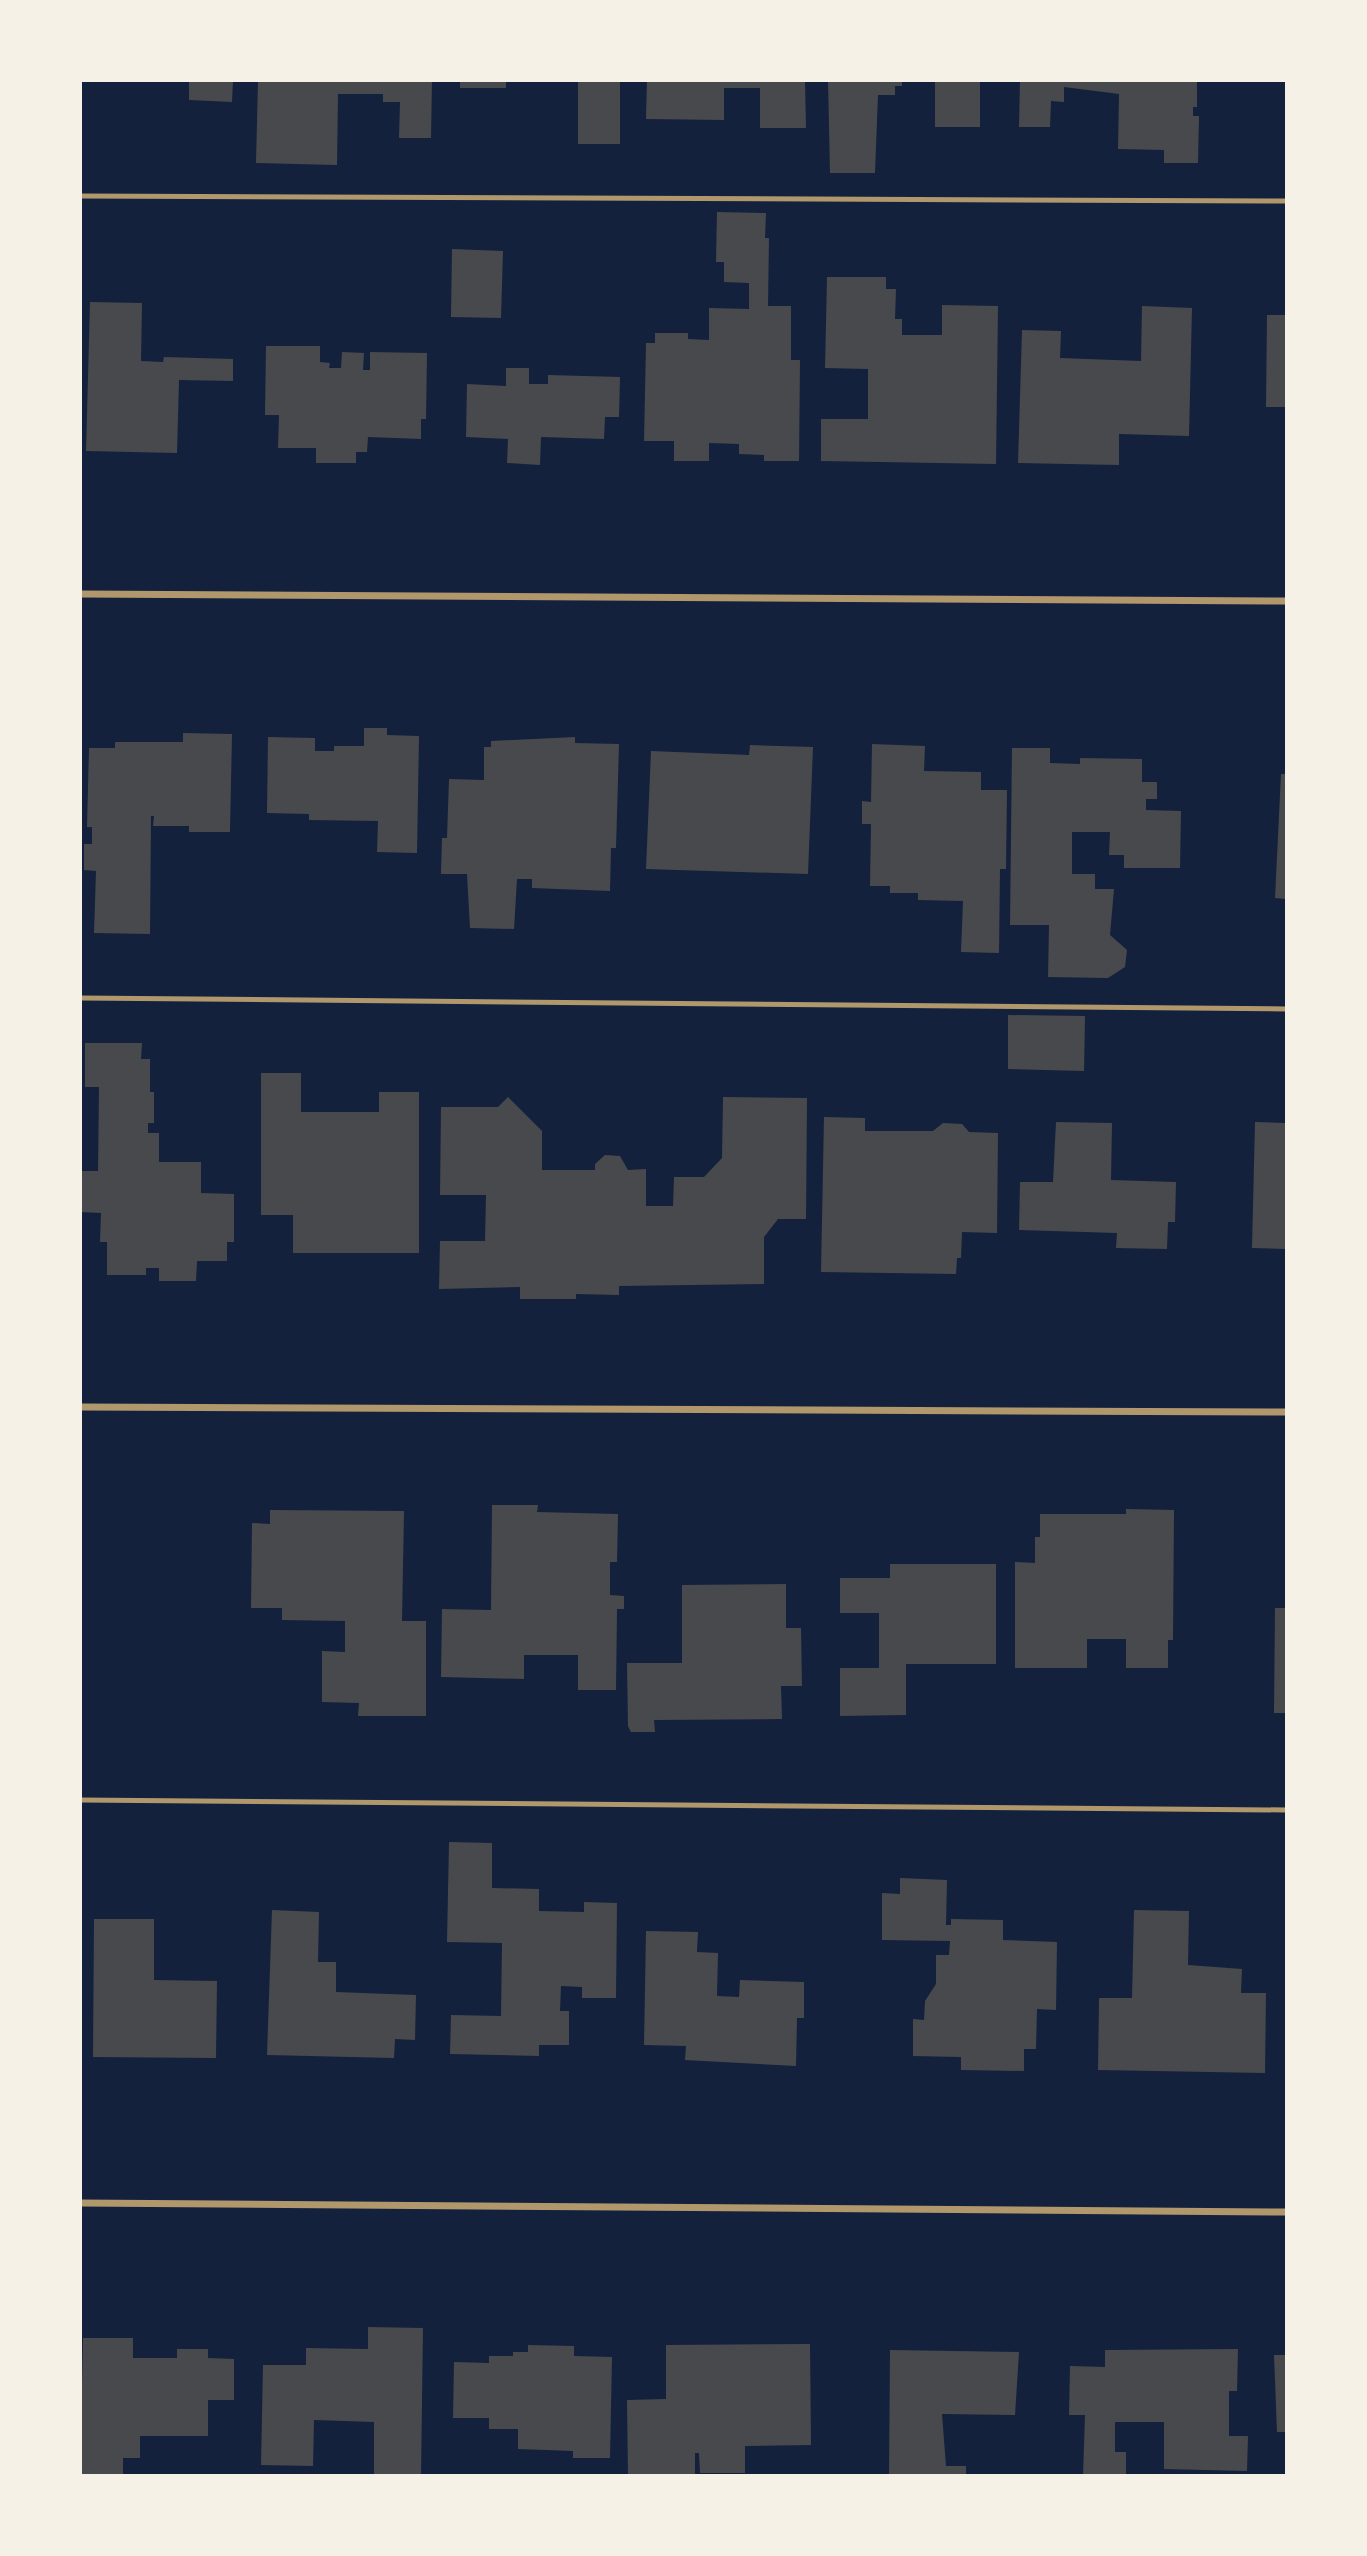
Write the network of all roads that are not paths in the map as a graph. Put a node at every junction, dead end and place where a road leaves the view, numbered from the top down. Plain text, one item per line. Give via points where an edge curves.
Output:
1 (80, 196) edge
2 (1286, 201) edge
3 (80, 594) edge
4 (1286, 601) edge
5 (80, 998) edge
6 (1286, 1009) edge
7 (80, 1407) edge
8 (1286, 1412) edge
9 (80, 1800) edge
10 (1286, 1810) edge
11 (80, 2203) edge
12 (1286, 2212) edge

1 - 2 lane
3 - 4 street
5 - 6 lane
7 - 8 street
9 - 10 lane
11 - 12 street

